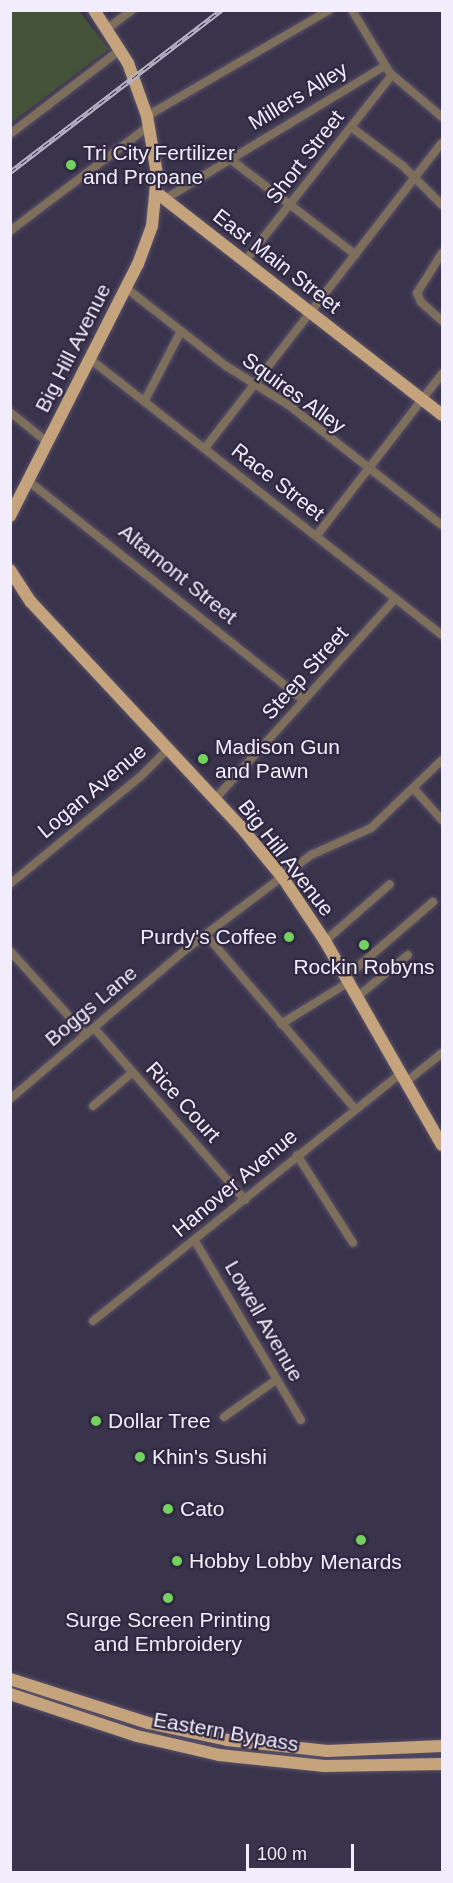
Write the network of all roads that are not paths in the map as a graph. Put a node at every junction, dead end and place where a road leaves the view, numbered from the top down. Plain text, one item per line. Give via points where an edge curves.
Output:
1 (94, 10) edge
2 (132, 10) edge
3 (329, 10) edge
4 (352, 10) edge
5 (108, 28) junction
6 (121, 49) junction
7 (385, 66) junction
8 (392, 75) junction
9 (442, 117) edge
10 (148, 121) junction
11 (351, 127) junction
12 (10, 134) edge
13 (442, 143) edge
14 (231, 159) junction
15 (415, 178) junction
16 (161, 196) junction
17 (290, 204) junction
18 (442, 204) edge
19 (10, 231) edge
20 (442, 253) edge
21 (356, 255) junction
22 (245, 261) junction
23 (126, 288) junction
24 (311, 313) junction
25 (442, 321) edge
26 (181, 330) junction
27 (90, 359) junction
28 (442, 374) edge
29 (256, 382) junction
30 (145, 400) junction
31 (422, 400) junction
32 (10, 412) edge
33 (442, 415) edge
34 (47, 442) junction
35 (205, 448) junction
36 (369, 471) junction
37 (27, 480) junction
38 (10, 516) edge
39 (442, 525) edge
40 (317, 535) junction
41 (10, 570) edge
42 (396, 598) junction
43 (442, 635) edge
44 (304, 700) junction
45 (168, 749) junction
46 (442, 760) edge
47 (414, 789) junction
48 (215, 799) junction
49 (442, 820) edge
50 (283, 878) junction
51 (10, 884) edge
52 (390, 884) dead end
53 (434, 902) dead end
54 (206, 935) junction
55 (325, 941) junction
56 (10, 951) edge
57 (408, 955) dead end
58 (347, 980) junction
59 (357, 997) junction
60 (281, 1024) junction
61 (94, 1028) junction
62 (86, 1035) junction
63 (442, 1053) edge
64 (133, 1072) junction
65 (403, 1077) junction
66 (10, 1099) edge
67 (93, 1106) dead end
68 (355, 1108) junction
69 (442, 1145) edge
70 (297, 1155) junction
71 (245, 1200) junction
72 (195, 1241) junction
73 (353, 1244) dead end
74 (93, 1321) dead end
75 (277, 1379) junction
76 (224, 1417) dead end
77 (301, 1420) dead end
78 (10, 1679) edge
79 (10, 1688) edge
80 (10, 1694) edge
81 (64, 1696) junction
82 (442, 1746) edge
83 (442, 1764) edge

1 - 5 main road
2 - 5 street
3 - 10 street
4 - 7 street
5 - 6 main road
6 - 10 main road via 135,76
6 - 12 street
7 - 8 street
7 - 14 street, Millers Alley
8 - 9 street
8 - 11 street, Short Street
10 - 16 main road
10 - 19 street
11 - 15 street
11 - 17 street, Short Street
13 - 15 street
14 - 16 street, Millers Alley
14 - 17 street
15 - 18 street
15 - 21 street
16 - 22 main road, East Main Street
16 - 23 main road, Big Hill Avenue via 146,245
17 - 21 street
17 - 22 street, Short Street
20 - 25 street via 417,293 421,302
21 - 24 street
22 - 24 main road, East Main Street
23 - 26 street, Squires Alley
23 - 27 main road, Big Hill Avenue
24 - 29 street
24 - 31 main road, East Main Street
26 - 29 street, Squires Alley via 226,366
26 - 30 street
27 - 30 street, Race Street
27 - 34 main road, Big Hill Avenue
28 - 31 street
29 - 35 street
29 - 36 street, Squires Alley
30 - 35 street, Race Street
31 - 33 main road, East Main Street
31 - 36 street
32 - 34 street
34 - 37 main road, Big Hill Avenue
35 - 40 street, Race Street
36 - 39 street, Squires Alley
36 - 40 street
37 - 38 main road, Big Hill Avenue
37 - 44 street, Altamont Street
40 - 42 street, Race Street
41 - 45 main road, Big Hill Avenue via 31,602
42 - 43 street, Race Street
42 - 44 street, Steep Street
44 - 48 street, Steep Street
45 - 48 main road, Big Hill Avenue
45 - 51 street, Logan Avenue via 140,777
46 - 47 street, Boggs Lane
47 - 49 street
47 - 50 street, Boggs Lane via 364,834 316,852
48 - 50 main road, Big Hill Avenue
50 - 54 street, Boggs Lane
50 - 55 main road, Big Hill Avenue
52 - 55 street
53 - 58 street
54 - 60 street
54 - 61 street, Boggs Lane
55 - 58 main road, Big Hill Avenue
56 - 62 street
57 - 59 street
58 - 59 main road, Big Hill Avenue
58 - 60 street
59 - 65 main road, Big Hill Avenue
60 - 68 street
61 - 62 street, Boggs Lane
61 - 64 street, Rice Court
62 - 66 street, Boggs Lane
63 - 65 street, Hanover Avenue
64 - 67 street
64 - 71 street, Rice Court
65 - 68 street, Hanover Avenue
65 - 69 main road, Big Hill Avenue
68 - 70 street, Hanover Avenue
70 - 71 street, Hanover Avenue
70 - 73 street
71 - 72 street, Hanover Avenue
72 - 74 street, Hanover Avenue
72 - 75 street, Lowell Avenue
75 - 76 street
75 - 77 street, Lowell Avenue
78 - 81 main road, Eastern Bypass
79 - 81 main road via 51,1701
80 - 83 main road, Eastern Bypass via 137,1736 219,1755 324,1766
81 - 82 main road, Eastern Bypass via 186,1733 286,1749 367,1751

